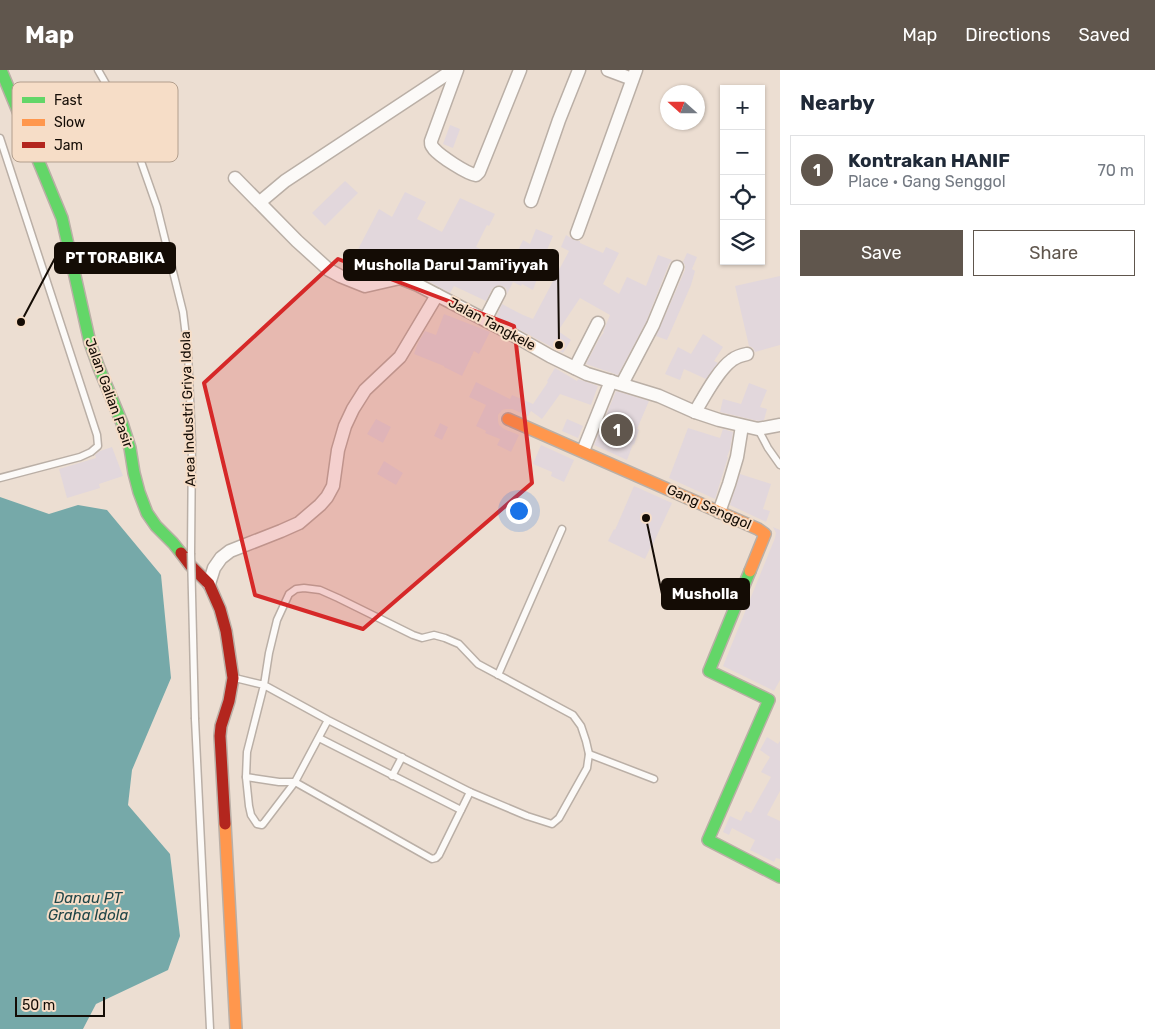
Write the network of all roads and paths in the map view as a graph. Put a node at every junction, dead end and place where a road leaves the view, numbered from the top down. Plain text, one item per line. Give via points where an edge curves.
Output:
1 (1, 70) edge
2 (98, 70) edge
3 (453, 70) edge
4 (520, 70) edge
5 (579, 70) edge
6 (608, 70) edge
7 (634, 74) edge
8 (105, 82) edge
9 (12, 97) edge
10 (0, 138) edge
11 (39, 162) edge
12 (141, 162) edge
13 (235, 178) dead end
14 (531, 201) dead end
15 (260, 202) junction
16 (577, 232) dead end
17 (677, 266) dead end
18 (498, 293) dead end
19 (438, 295) junction
20 (485, 320) junction
21 (598, 323) dead end
22 (747, 354) dead end
23 (575, 368) junction
24 (616, 383) junction
25 (694, 412) junction
26 (508, 419) dead end
27 (780, 425) edge
28 (742, 426) junction
29 (758, 429) junction
30 (583, 451) junction
31 (780, 465) edge
32 (0, 478) edge
33 (719, 512) junction
34 (562, 529) dead end
35 (209, 584) junction
36 (498, 675) junction
37 (233, 678) junction
38 (264, 685) junction
39 (328, 720) junction
40 (319, 738) junction
41 (589, 754) junction
42 (402, 757) junction
43 (392, 776) junction
44 (246, 777) junction
45 (654, 780) dead end
46 (295, 782) junction
47 (470, 792) junction
48 (461, 810) junction
49 (780, 877) edge
50 (210, 1029) edge
51 (236, 1029) edge

1 - 9 street, Jalan Galian Pasir
2 - 8 lane, Area Industri Griya Idola, bridge
3 - 4 street via 431,144 451,162 476,175 480,172
3 - 15 street via 285,181
5 - 14 street
6 - 7 street
7 - 16 street
10 - 32 lane via 98,435 98,446 80,458
11 - 35 street, Jalan Galian Pasir via 62,218 90,343 130,448 147,513
12 - 50 lane, Area Industri Griya Idola, bridge via 157,207 183,312 188,353 195,719
13 - 15 street, Jalan Tangkele
15 - 19 street, Jalan Tangkele via 314,257 340,276 365,286 400,278
17 - 24 street via 652,325
18 - 20 street
19 - 20 street, Jalan Tangkele
19 - 35 street via 400,357 365,390 352,409 338,450 333,486 323,501 298,523 230,551 214,568
20 - 23 street, Jalan Tangkele
21 - 23 street
22 - 25 street via 731,361 719,374
23 - 24 street, Jalan Tangkele
24 - 25 street, Jalan Tangkele via 659,396
24 - 30 street
25 - 28 street, Jalan Tangkele
26 - 30 street, Gang Senggol
27 - 29 street, Jalan Tangkele
28 - 29 street, Jalan Tangkele
28 - 33 street via 737,457
29 - 31 lane
30 - 33 street, Gang Senggol
33 - 49 street, Gang Senggol via 765,534 709,671 769,700 708,840
34 - 36 lane
35 - 37 street via 226,631
36 - 38 lane via 478,664 459,644 434,635 422,638 413,635 320,590 304,588 289,594 277,620
36 - 41 lane via 573,715 581,726
37 - 38 lane
37 - 51 street via 220,736
38 - 39 lane
38 - 44 lane via 247,752
39 - 40 lane
39 - 42 lane
40 - 43 lane
40 - 46 lane
41 - 45 lane
41 - 47 lane via 587,768 559,818 552,824
42 - 43 lane
42 - 47 lane
43 - 48 lane
44 - 46 lane
44 - 46 lane via 251,815 260,825
46 - 48 lane via 432,859 439,855
47 - 48 lane

